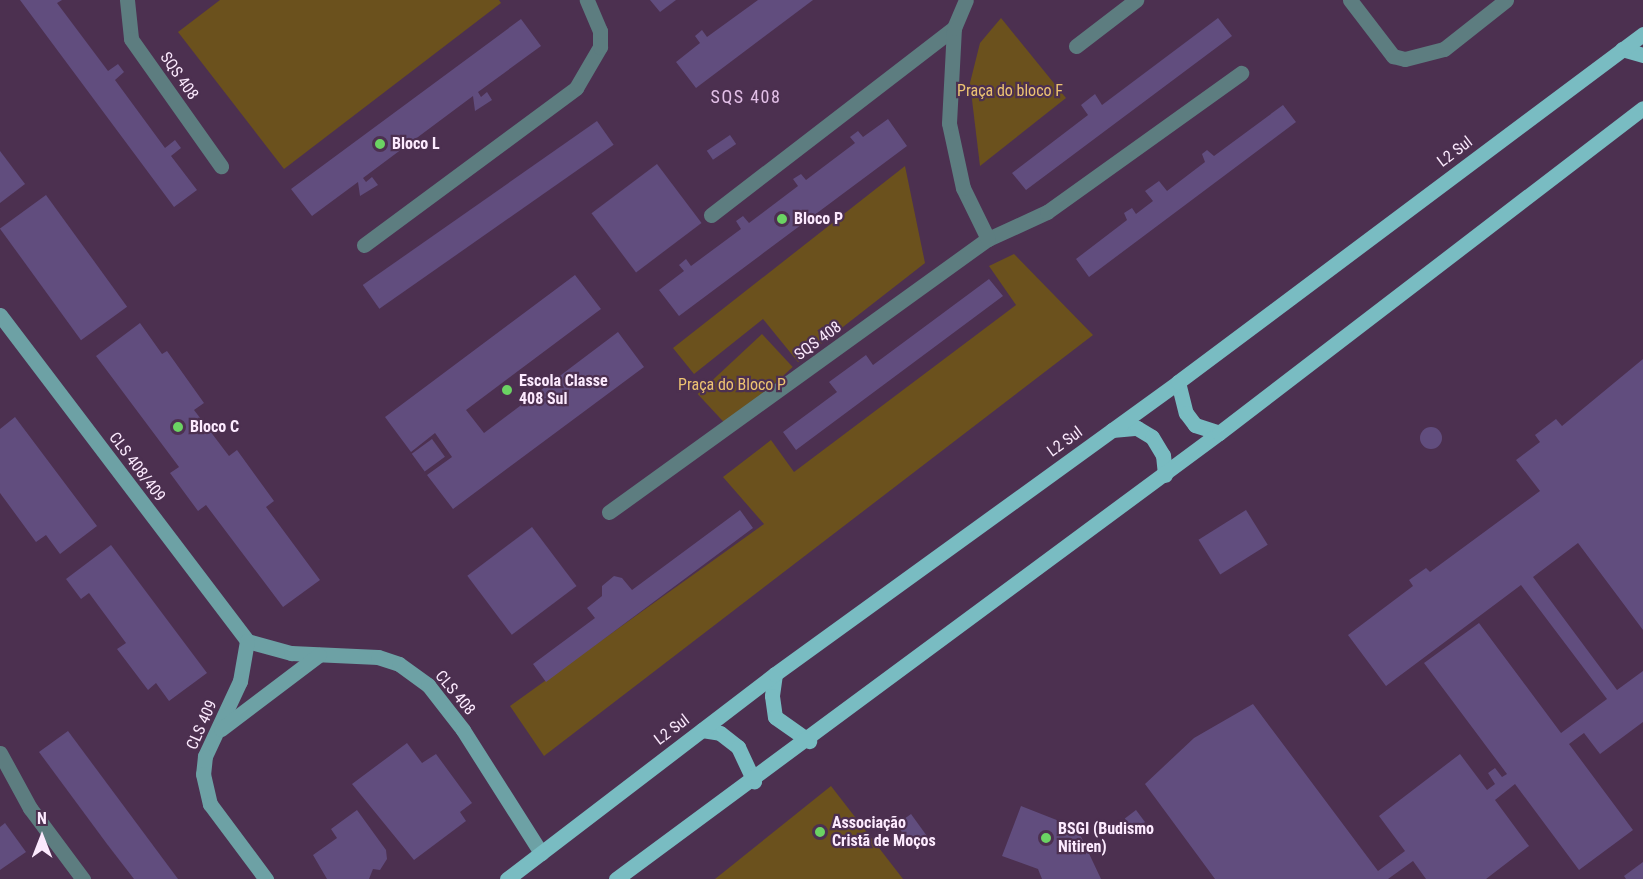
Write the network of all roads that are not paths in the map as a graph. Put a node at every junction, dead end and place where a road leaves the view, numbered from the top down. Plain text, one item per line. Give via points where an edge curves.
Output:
1 (127, 0) edge
2 (587, 0) edge
3 (966, 0) edge
4 (1136, 0) edge
5 (1350, 0) edge
6 (1506, 0) edge
7 (954, 28) junction
8 (1643, 34) edge
9 (1076, 46) dead end
10 (1622, 49) junction
11 (1643, 55) edge
12 (1241, 73) dead end
13 (1643, 108) edge
14 (221, 166) dead end
15 (711, 215) dead end
16 (988, 239) junction
17 (364, 245) dead end
18 (0, 315) edge
19 (1178, 382) junction
20 (1112, 430) junction
21 (1219, 434) junction
22 (1164, 474) junction
23 (609, 512) dead end
24 (247, 641) junction
25 (319, 655) junction
26 (776, 674) junction
27 (702, 730) junction
28 (217, 733) junction
29 (809, 741) junction
30 (0, 753) edge
31 (754, 781) junction
32 (541, 853) junction
33 (627, 876) edge
34 (83, 879) edge
35 (266, 879) edge
36 (507, 879) edge

1 - 14 street, SQS 408 via 131,39
2 - 17 street via 600,31 600,47 576,88
3 - 7 street
4 - 9 street
5 - 6 street via 1393,56 1404,59 1444,49
7 - 15 street
7 - 16 street via 949,80 952,154
8 - 10 main road, L2 Sul
10 - 11 main road
10 - 19 main road, L2 Sul
12 - 16 street, SQS 408 via 1047,212
13 - 21 main road
16 - 23 street, SQS 408
18 - 24 street, CLS 408/409
19 - 20 main road, L2 Sul
19 - 21 main road via 1191,419
20 - 22 main road via 1137,428 1152,437 1163,455
20 - 26 main road, L2 Sul
21 - 22 main road
22 - 29 main road
24 - 25 street, CLS 408
24 - 28 street, CLS 409 via 240,681
25 - 28 street
25 - 32 street, CLS 408 via 378,657 399,664 429,685 463,730
26 - 27 main road, L2 Sul
26 - 29 main road via 772,696 776,717
27 - 31 main road via 720,734 738,747
27 - 32 main road, L2 Sul
28 - 35 street, CLS 409 via 205,756 210,804
29 - 31 main road
30 - 34 street via 30,808
31 - 33 main road
32 - 36 main road, L2 Sul

